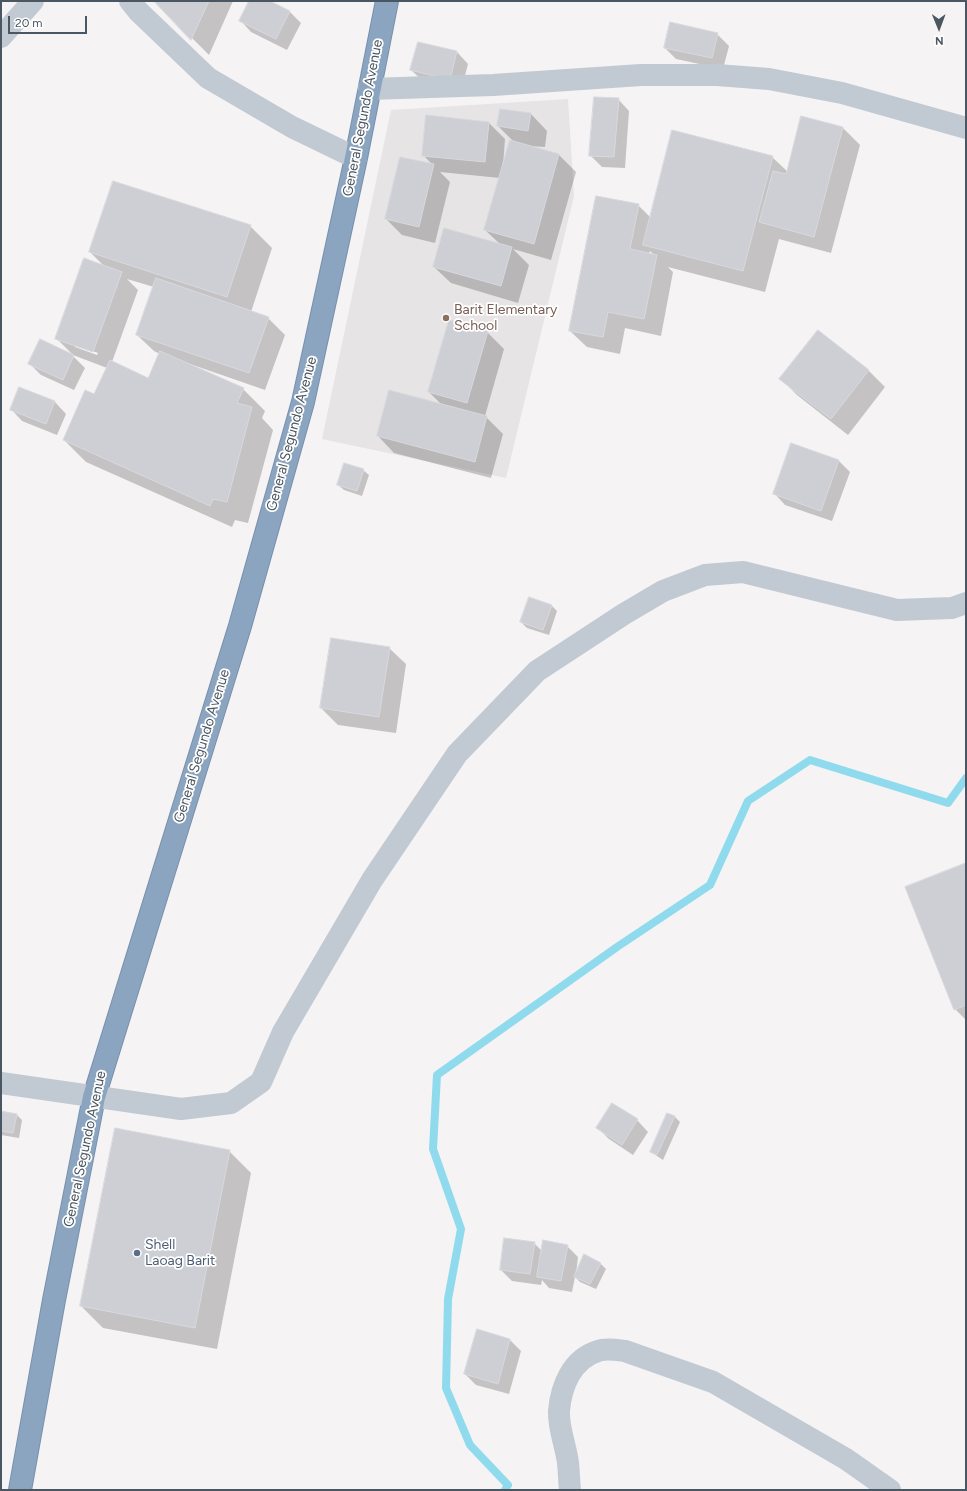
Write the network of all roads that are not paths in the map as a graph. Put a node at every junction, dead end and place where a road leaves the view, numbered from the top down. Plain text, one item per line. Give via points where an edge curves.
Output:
1 (34, 1) edge
2 (130, 1) edge
3 (386, 1) edge
4 (1, 37) edge
5 (369, 89) junction
6 (966, 128) edge
7 (356, 158) junction
8 (966, 603) edge
9 (1, 1083) edge
10 (94, 1097) junction
11 (20, 1490) edge
12 (570, 1490) edge
13 (890, 1490) edge

1 - 4 street
2 - 7 street via 208,78 292,127
3 - 5 highway, General Segundo Avenue
5 - 6 street via 493,85 641,75 717,75 769,79 842,93
5 - 7 highway, General Segundo Avenue
7 - 10 highway, General Segundo Avenue via 303,402 240,626
8 - 10 street via 952,608 897,610 743,572 705,575 663,591 537,671 457,754 372,880 283,1032 260,1082 231,1103 181,1109
9 - 10 street
10 - 11 highway, General Segundo Avenue
12 - 13 street via 559,1413 564,1384 580,1361 598,1350 612,1349 625,1351 713,1382 846,1459

